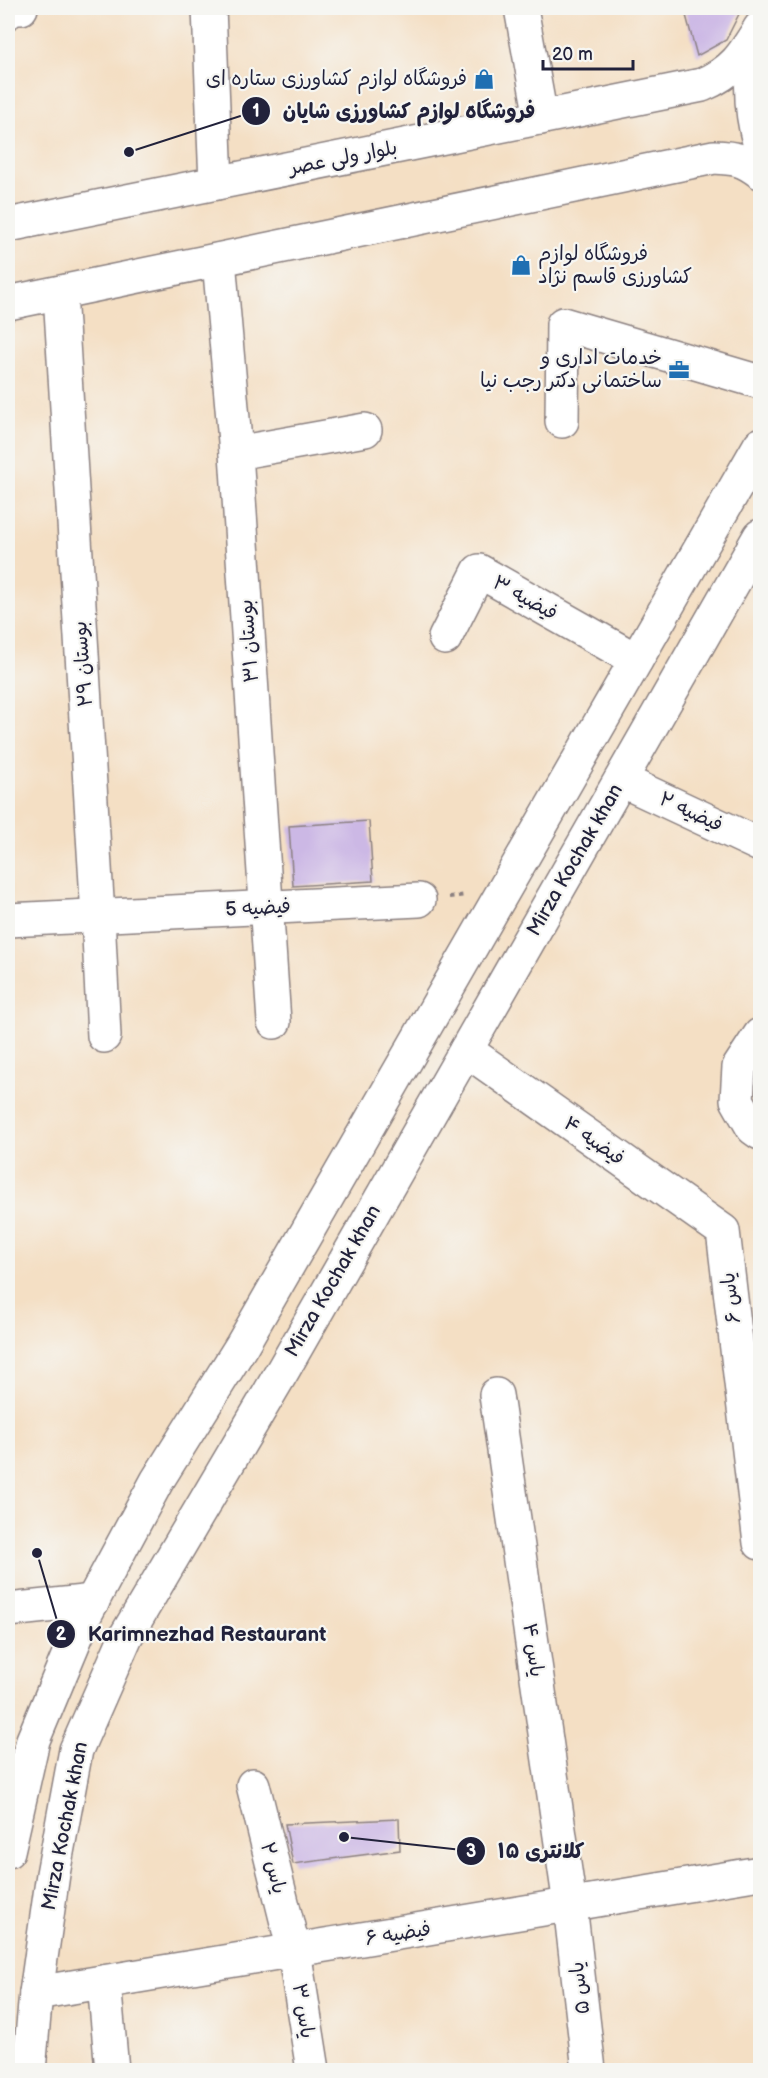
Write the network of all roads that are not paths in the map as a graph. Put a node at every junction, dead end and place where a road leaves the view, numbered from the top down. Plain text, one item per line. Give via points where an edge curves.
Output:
1 (21, 8) edge
2 (209, 8) edge
3 (521, 8) edge
4 (8, 12) edge
5 (760, 30) edge
6 (541, 118) junction
7 (760, 146) edge
8 (760, 172) edge
9 (216, 183) junction
10 (8, 225) edge
11 (219, 260) junction
12 (60, 292) junction
13 (8, 303) edge
14 (760, 382) edge
15 (562, 421) dead end
16 (365, 430) dead end
17 (760, 445) edge
18 (236, 453) junction
19 (760, 536) edge
20 (445, 638) dead end
21 (636, 660) junction
22 (621, 780) junction
23 (760, 845) edge
24 (419, 900) dead end
25 (267, 908) junction
26 (98, 916) junction
27 (8, 920) edge
28 (274, 1022) dead end
29 (760, 1035) edge
30 (104, 1036) dead end
31 (466, 1050) junction
32 (760, 1133) edge
33 (723, 1231) joint
34 (242, 1345) junction
35 (282, 1370) junction
36 (496, 1395) dead end
37 (760, 1544) edge
38 (93, 1601) junction
39 (8, 1611) edge
40 (253, 1785) dead end
41 (8, 1851) edge
42 (760, 1874) edge
43 (570, 1905) junction
44 (294, 1951) junction
45 (104, 1982) junction
46 (36, 1993) junction
47 (29, 2070) edge
48 (112, 2070) edge
49 (313, 2070) edge
50 (589, 2070) edge

1 - 4 street
2 - 9 street
3 - 6 street
5 - 6 street, بلوار ولی عصر via 745,54 715,80
5 - 7 street via 751,87
6 - 9 street, بلوار ولی عصر
8 - 11 street via 737,158 714,157
9 - 10 street, بلوار ولی عصر
11 - 12 street
11 - 18 street, بوستان ۳۱
12 - 13 street
12 - 26 street, بوستان ۲۹
14 - 15 street via 563,324
16 - 18 street
17 - 21 street
18 - 25 street, بوستان ۳۱
19 - 22 street, Mirza Kochak khan
20 - 21 street, فیضیه ۳ via 479,572
21 - 34 street
22 - 23 street, فیضیه ۲
22 - 31 street, Mirza Kochak khan
24 - 25 street, فیضیه 5
25 - 26 street, فیضیه 5
25 - 28 street, بوستان ۳۱
26 - 27 street, فیضیه 5
26 - 30 street, بوستان ۲۹
29 - 32 street via 739,1067 737,1100
31 - 33 street, فیضیه ۴
31 - 35 street, Mirza Kochak khan
33 - 37 street, یاس ۶
34 - 35 street
34 - 38 street via 157,1481
35 - 46 street, Mirza Kochak khan via 126,1636 76,1750
36 - 43 street, یاس ۴
38 - 39 street
38 - 41 street via 33,1740
40 - 44 street, یاس ۲
42 - 43 street, فیضیه ۶
43 - 44 street, فیضیه ۶
43 - 50 street, یاس ۵
44 - 45 street, فیضیه ۶
44 - 49 street, یاس ۳
45 - 46 street, فیضیه ۶
45 - 48 street
46 - 47 street, Mirza Kochak khan

